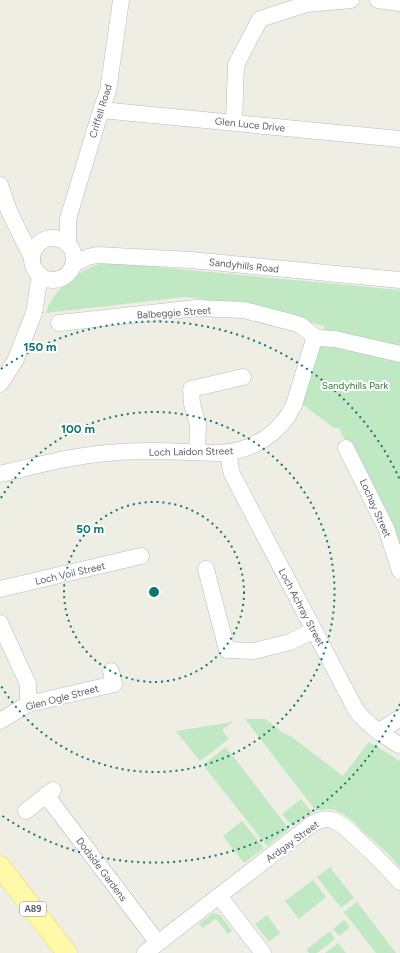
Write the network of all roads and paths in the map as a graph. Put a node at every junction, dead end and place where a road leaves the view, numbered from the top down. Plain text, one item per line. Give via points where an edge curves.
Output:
1 (121, 0) edge
2 (351, 0) edge
3 (378, 0) edge
4 (400, 3) edge
5 (101, 110) junction
6 (234, 123) junction
7 (400, 139) edge
8 (0, 185) edge
9 (68, 219) junction
10 (53, 238) junction
11 (35, 251) junction
12 (71, 253) junction
13 (40, 275) junction
14 (58, 279) junction
15 (400, 280) edge
16 (34, 313) junction
17 (59, 323) dead end
18 (315, 337) junction
19 (400, 354) edge
20 (243, 377) dead end
21 (0, 384) edge
22 (346, 448) dead end
23 (197, 452) junction
24 (229, 452) junction
25 (0, 474) edge
26 (141, 556) dead end
27 (206, 568) dead end
28 (400, 571) edge
29 (0, 589) edge
30 (0, 623) edge
31 (314, 630) junction
32 (111, 671) dead end
33 (28, 704) junction
34 (400, 718) edge
35 (0, 721) edge
36 (378, 732) junction
37 (399, 745) dead end
38 (26, 811) dead end
39 (0, 866) edge
40 (400, 882) edge
41 (219, 896) junction
42 (158, 943) junction
43 (67, 953) edge
44 (145, 953) edge
45 (263, 953) edge

1 - 5 street, Criffell Road via 108,91
2 - 6 street via 307,4 260,19 236,65
3 - 4 street
5 - 6 street, Glen Luce Drive
5 - 9 street, Criffell Road
6 - 7 street, Glen Luce Drive
8 - 11 street via 21,236
9 - 10 street, Criffell Road
9 - 12 street, Criffell Road
10 - 11 street via 42,241
10 - 12 street via 58,238
11 - 13 street via 33,264
12 - 14 street, Sandyhills Road via 68,274
12 - 15 street, Sandyhills Road via 88,257 97,255 192,260
13 - 14 street via 52,280
13 - 16 street, Sandyhills Road
14 - 16 street, Sandyhills Road
16 - 21 street, Sandyhills Road via 15,361
17 - 18 street, Balbeggie Street via 197,308 244,310 302,326
18 - 19 street via 336,338
18 - 24 street, Loch Laidon Street via 288,417 276,431 265,438 251,446
20 - 23 street via 191,388 192,404 198,424
22 - 28 street, Lochay Street via 386,528
23 - 24 street, Loch Laidon Street
23 - 25 street, Loch Laidon Street via 96,454
24 - 31 street, Loch Achray Street via 232,474
26 - 29 street, Loch Voil Street
27 - 31 street via 227,650 254,651 290,642
30 - 33 street via 28,684
31 - 36 street, Loch Achray Street via 356,710
32 - 33 street, Glen Ogle Street via 114,684
33 - 35 street, Glen Ogle Street
34 - 36 street
36 - 37 street, Loch Achray Street
38 - 42 street, Dodside Gardens via 50,793
39 - 43 main road, A89
40 - 41 street, Ardgay Street via 344,827 334,821 323,819 312,824
41 - 42 street
41 - 45 street
42 - 44 street

